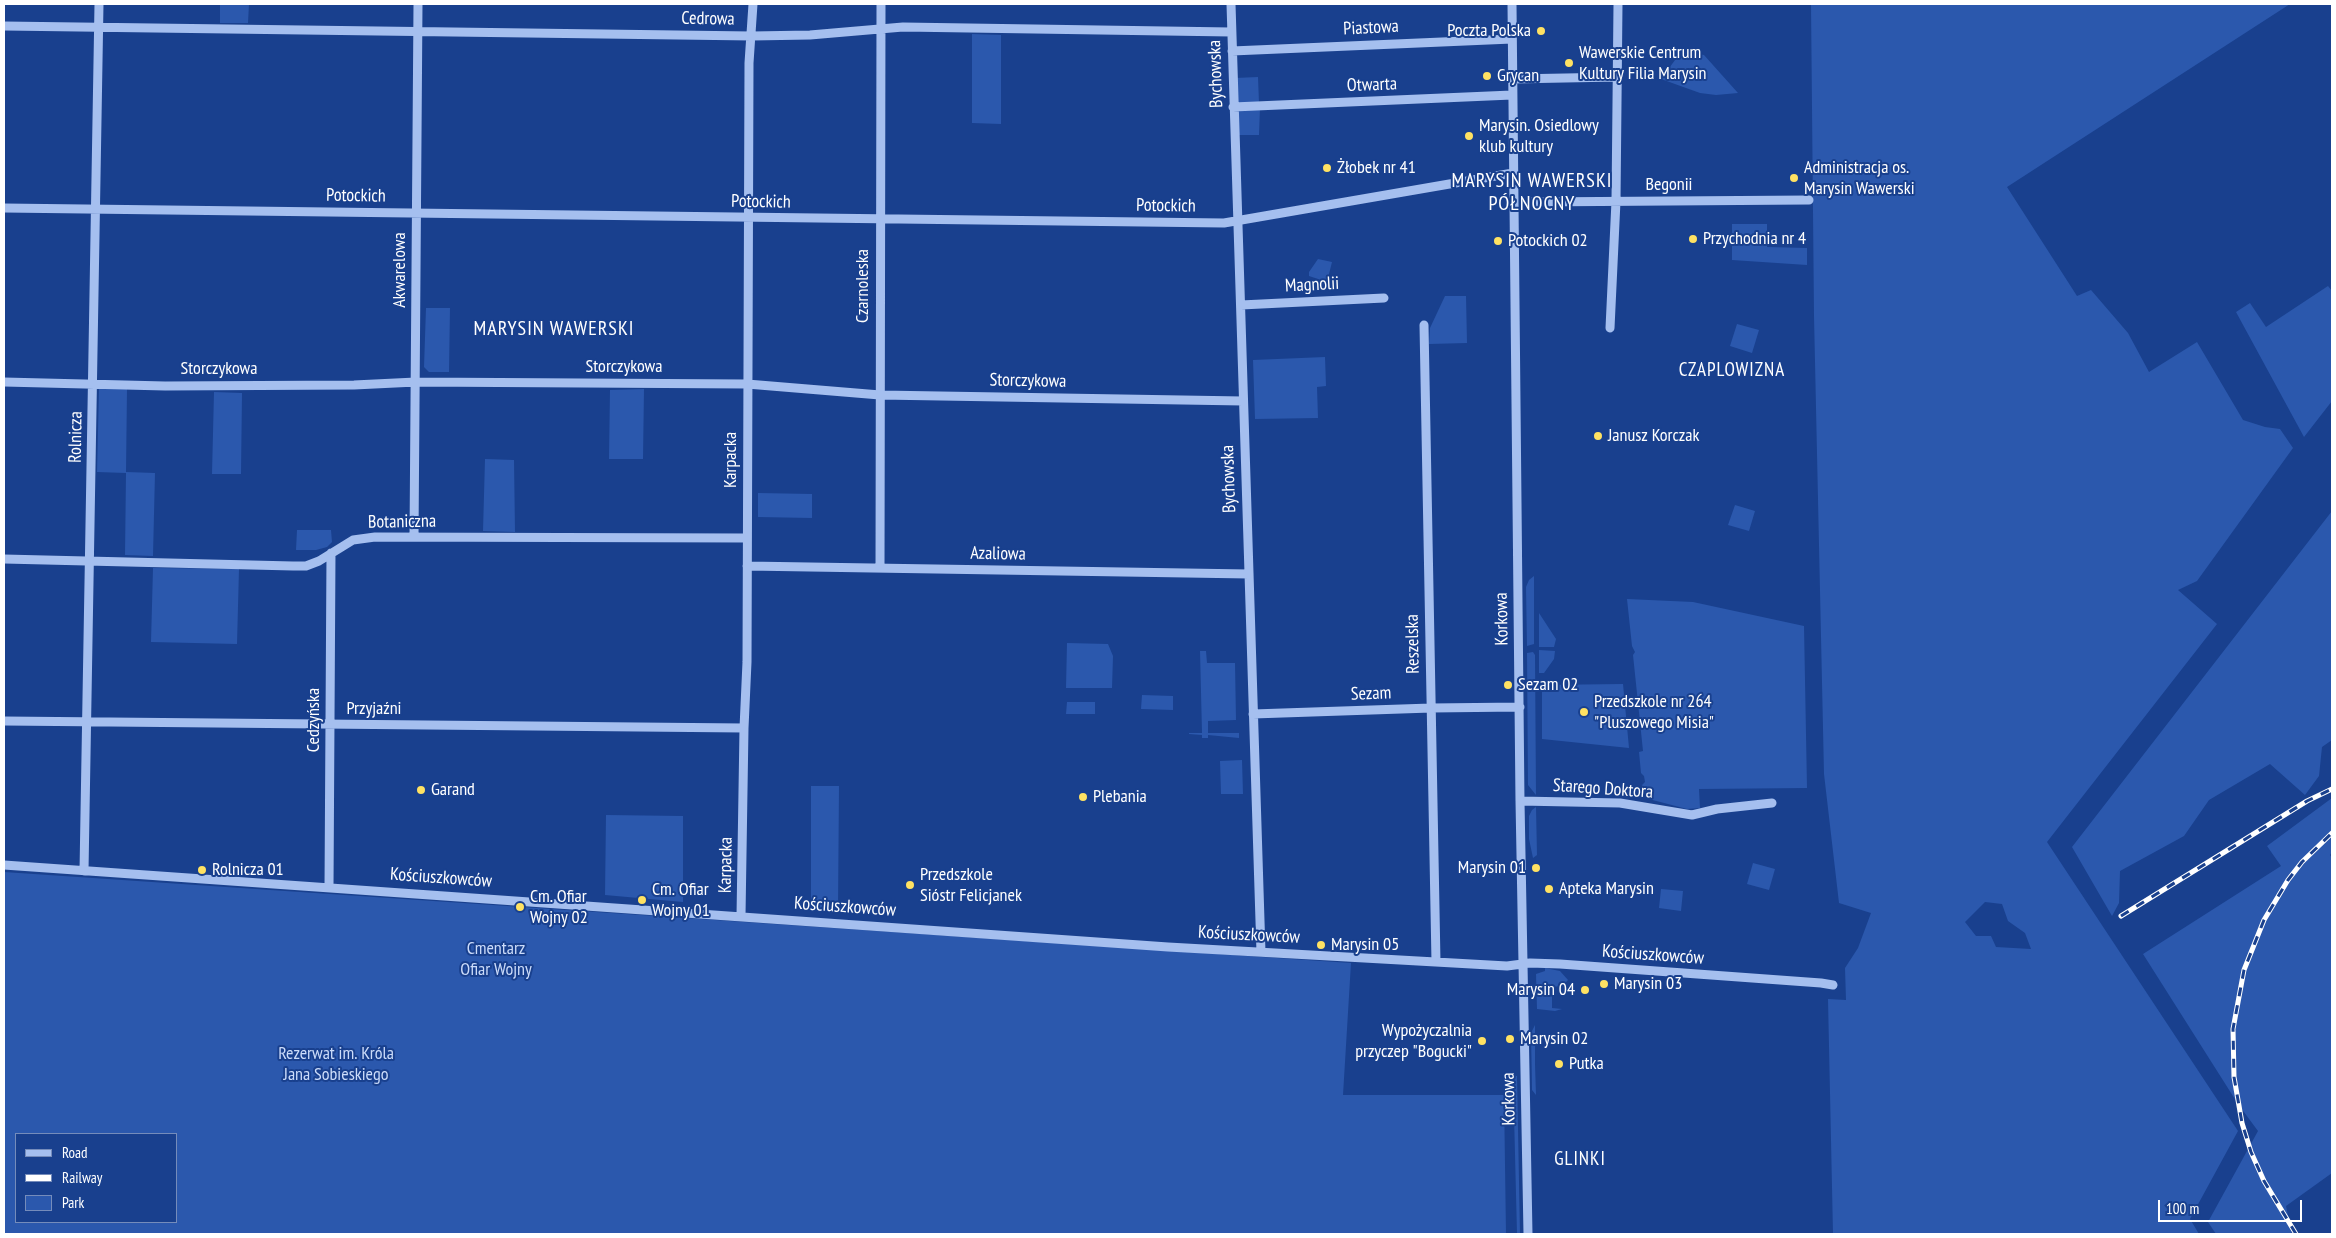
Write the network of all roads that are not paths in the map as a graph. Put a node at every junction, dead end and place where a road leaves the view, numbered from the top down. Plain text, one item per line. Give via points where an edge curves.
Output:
1 (99, 4) edge
2 (418, 4) edge
3 (753, 4) edge
4 (881, 4) edge
5 (1231, 4) edge
6 (1512, 4) edge
7 (1618, 4) edge
8 (4, 26) edge
9 (99, 27) junction
10 (881, 28) junction
11 (418, 32) junction
12 (1231, 32) junction
13 (752, 36) junction
14 (1512, 39) junction
15 (1232, 51) junction
16 (1618, 77) junction
17 (1512, 78) junction
18 (1512, 95) junction
19 (1233, 107) junction
20 (1513, 172) junction
21 (1809, 200) dead end
22 (1616, 201) junction
23 (1530, 202) dead end
24 (4, 208) edge
25 (96, 209) junction
26 (417, 213) junction
27 (747, 218) junction
28 (879, 219) junction
29 (1238, 222) junction
30 (1384, 298) dead end
31 (1241, 305) junction
32 (1424, 325) dead end
33 (1610, 328) dead end
34 (4, 382) edge
35 (416, 382) junction
36 (93, 384) junction
37 (747, 384) junction
38 (880, 395) junction
39 (1243, 401) junction
40 (414, 537) junction
41 (747, 538) junction
42 (331, 553) junction
43 (4, 559) edge
44 (90, 561) junction
45 (747, 566) junction
46 (880, 568) junction
47 (1249, 574) junction
48 (1520, 707) junction
49 (1431, 708) junction
50 (1253, 714) junction
51 (4, 722) edge
52 (87, 722) junction
53 (330, 725) junction
54 (744, 728) junction
55 (1520, 801) junction
56 (1772, 803) dead end
57 (4, 866) edge
58 (84, 871) junction
59 (329, 887) junction
60 (741, 916) junction
61 (1261, 952) junction
62 (1436, 962) junction
63 (1522, 965) junction
64 (1833, 986) dead end
65 (1528, 1234) edge

1 - 9 street, Rolnicza
2 - 11 street, Akwarelowa
3 - 13 street, Karpacka
4 - 10 street, Czarnoleska
5 - 12 street, Bychowska
6 - 14 street, Korkowa
7 - 16 street
8 - 9 street, Cedrowa
9 - 11 street, Cedrowa
9 - 25 street, Rolnicza
10 - 12 street, Cedrowa
10 - 13 street, Cedrowa via 810,35
10 - 28 street, Czarnoleska
11 - 13 street, Cedrowa
11 - 26 street, Akwarelowa
12 - 15 street, Bychowska
13 - 27 street, Karpacka
14 - 15 street, Piastowa
14 - 17 street, Korkowa
15 - 19 street, Bychowska
16 - 17 street
16 - 22 street
17 - 18 street, Korkowa
18 - 19 street, Otwarta
18 - 20 street, Korkowa
19 - 29 street, Bychowska
20 - 29 street, Potockich
20 - 48 street, Korkowa
21 - 22 street, Begonii
22 - 23 street, Begonii
22 - 33 street
24 - 25 street, Potockich
25 - 26 street, Potockich
25 - 36 street, Rolnicza
26 - 27 street, Potockich
26 - 35 street, Akwarelowa
27 - 28 street, Potockich
27 - 37 street, Karpacka
28 - 29 street, Potockich
28 - 38 street, Czarnoleska
29 - 31 street, Bychowska
30 - 31 street, Magnolii
31 - 39 street, Bychowska
32 - 49 street, Reszelska
34 - 36 street, Storczykowa
35 - 36 street, Storczykowa via 288,386
35 - 37 street, Storczykowa
35 - 40 street, Akwarelowa
36 - 44 street, Rolnicza
37 - 38 street, Storczykowa
37 - 41 street, Karpacka
38 - 39 street, Storczykowa
38 - 46 street, Czarnoleska
39 - 47 street, Bychowska
40 - 41 street, Botaniczna
40 - 42 street, Botaniczna via 353,540
41 - 45 street, Karpacka
42 - 44 street, Botaniczna via 306,566
42 - 53 street, Cedzyńska
43 - 44 street, Botaniczna
44 - 52 street, Rolnicza
45 - 46 street, Azaliowa
45 - 54 street, Karpacka
46 - 47 street, Azaliowa
47 - 50 street, Bychowska
48 - 49 street, Sezam
48 - 55 street, Korkowa
49 - 50 street, Sezam
49 - 62 street, Reszelska
50 - 61 street, Bychowska
51 - 52 street, Przyjaźni
52 - 53 street, Przyjaźni
52 - 58 street, Rolnicza
53 - 54 street, Przyjaźni
53 - 59 street, Cedzyńska
54 - 60 street, Karpacka
55 - 56 street, Starego Doktora via 1620,803 1692,815
55 - 63 street, Korkowa
57 - 58 street, Kościuszkowców
58 - 59 street, Kościuszkowców
59 - 60 street, Kościuszkowców
60 - 61 street, Kościuszkowców
61 - 62 street, Kościuszkowców
62 - 63 street, Kościuszkowców
63 - 64 street, Kościuszkowców via 1560,964
63 - 65 street, Korkowa

